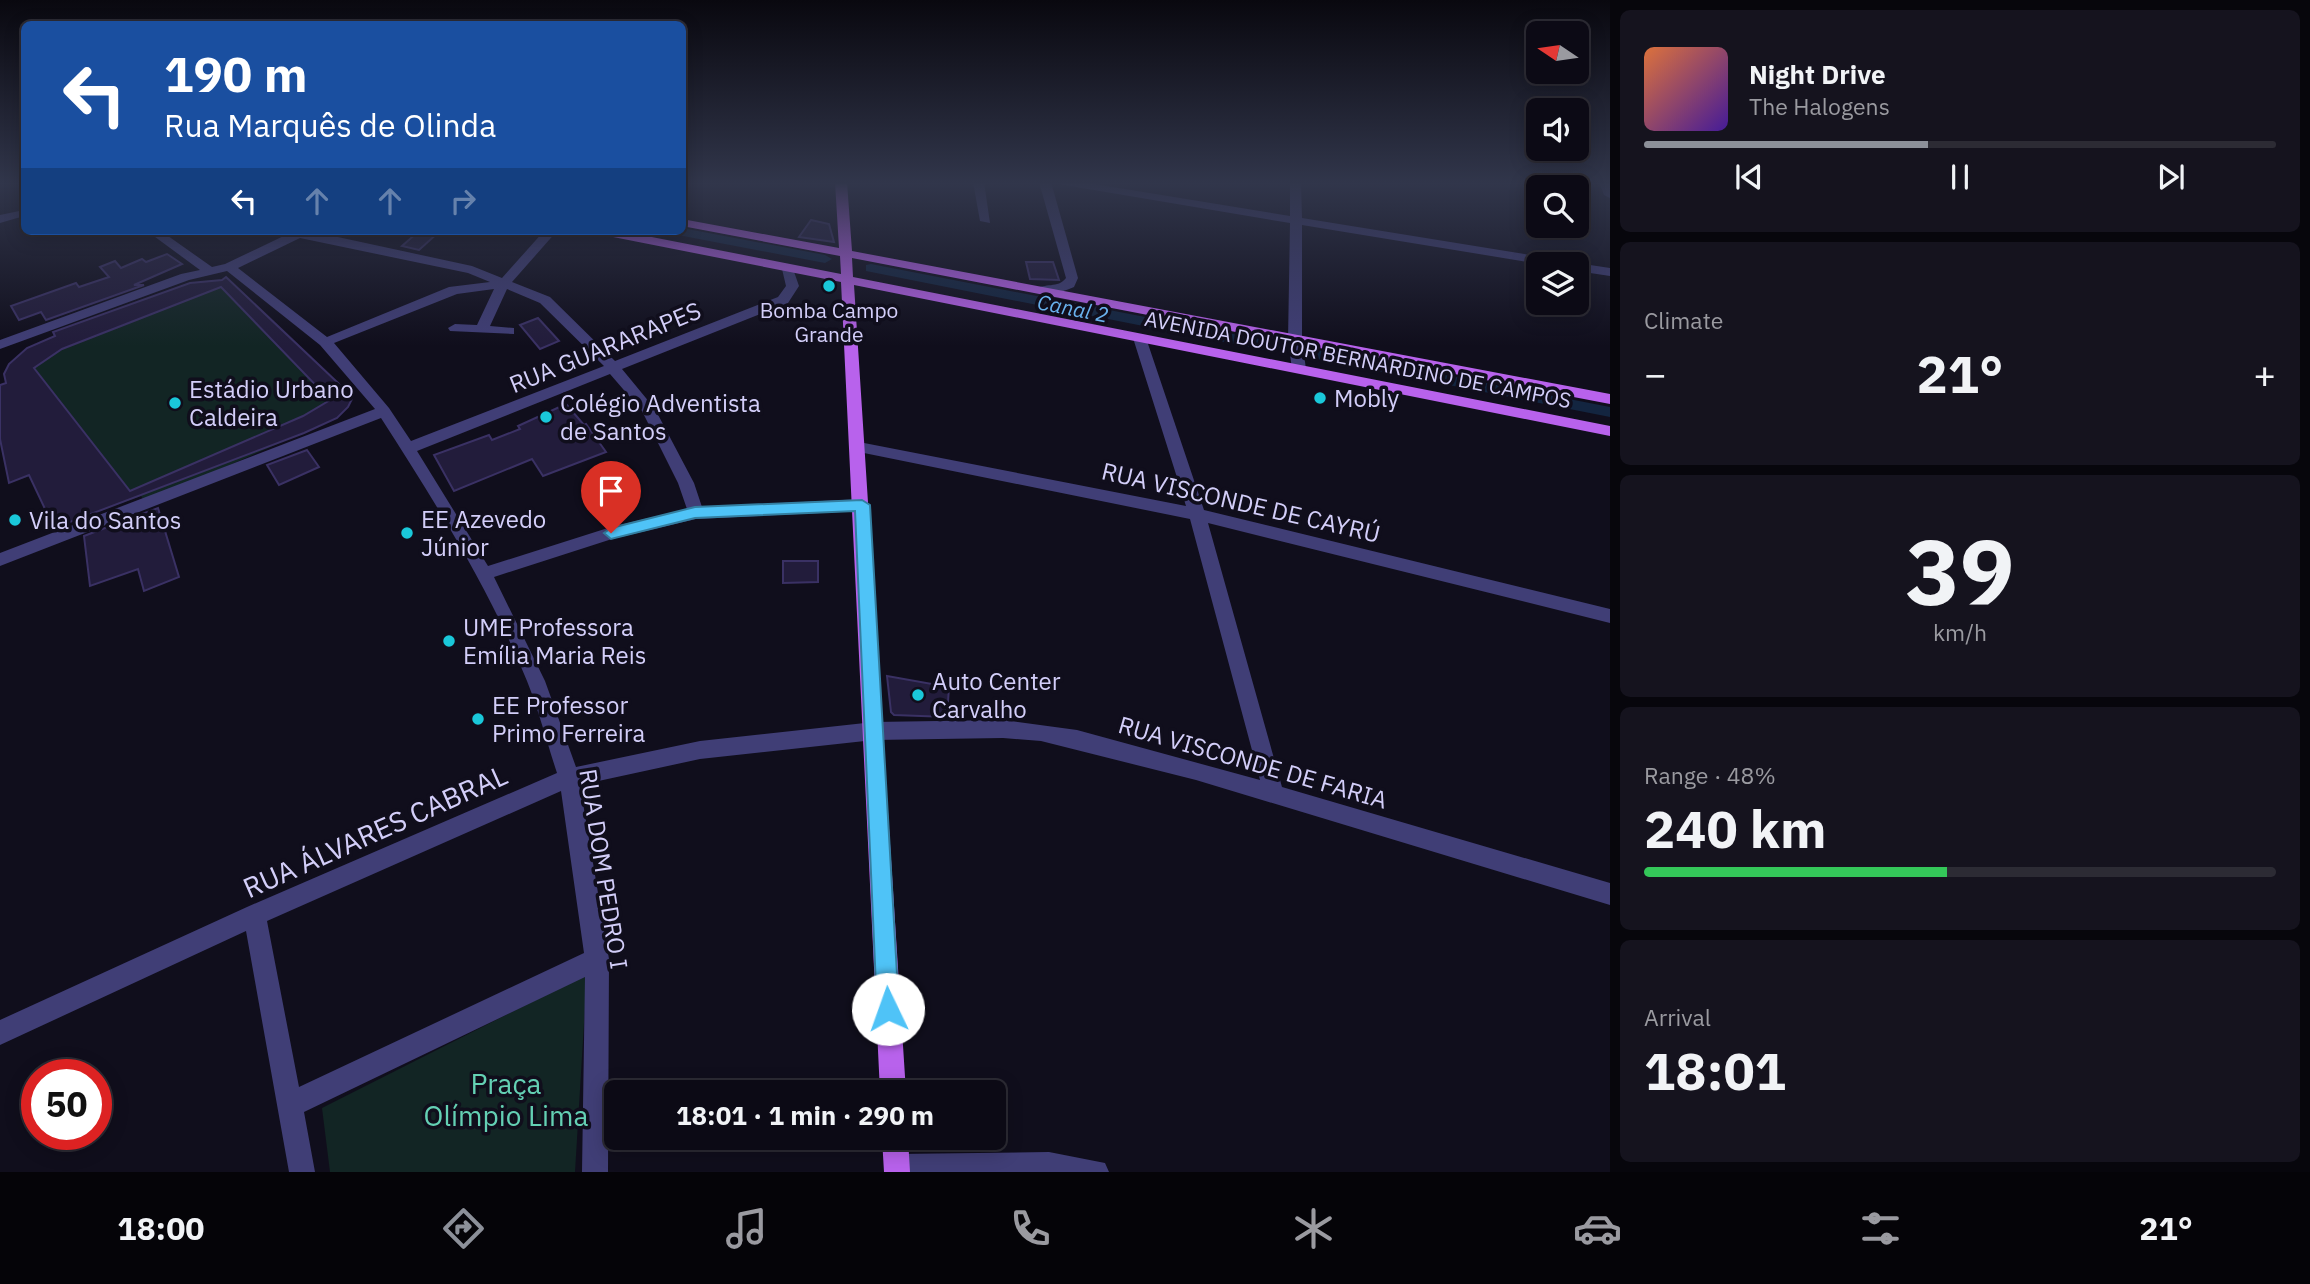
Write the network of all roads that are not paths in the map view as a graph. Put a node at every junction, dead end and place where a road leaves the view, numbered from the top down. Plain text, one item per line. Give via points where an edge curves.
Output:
1 (163, 237) edge
2 (292, 237) edge
3 (323, 237) edge
4 (546, 237) edge
5 (631, 237) edge
6 (756, 237) edge
7 (843, 237) edge
8 (1060, 237) edge
9 (1295, 237) edge
10 (1396, 237) edge
11 (844, 254) junction
12 (1526, 258) edge
13 (220, 269) junction
14 (788, 269) junction
15 (1589, 269) edge
16 (1610, 272) edge
17 (847, 280) junction
18 (503, 284) junction
19 (1042, 290) junction
20 (455, 328) dead end
21 (482, 329) junction
22 (509, 331) dead end
23 (1140, 338) junction
24 (1295, 340) junction
25 (325, 342) junction
26 (0, 345) edge
27 (612, 369) junction
28 (1299, 369) junction
29 (1610, 399) edge
30 (384, 411) junction
31 (1610, 430) edge
32 (859, 447) junction
33 (409, 448) junction
34 (862, 505) junction
35 (695, 513) junction
36 (1197, 514) junction
37 (0, 561) edge
38 (484, 574) junction
39 (1610, 616) edge
40 (874, 731) junction
41 (569, 778) junction
42 (1274, 794) junction
43 (1610, 894) edge
44 (255, 915) junction
45 (597, 960) junction
46 (0, 1033) edge
47 (892, 1080) edge
48 (292, 1104) junction
49 (896, 1150) edge
50 (897, 1170) edge
51 (302, 1172) edge
52 (595, 1172) edge
53 (1096, 1172) edge

1 - 13 street, RUA DOM PEDRO I
2 - 13 street
3 - 18 street via 472,270
4 - 18 street
5 - 14 main road, AVENIDA DOUTOR BERNARDINO DE CAMPOS
6 - 11 main road, AVENIDA DOUTOR BERNARDINO DE CAMPOS
7 - 11 main road
8 - 19 street via 1072,278 1062,288
9 - 24 street
10 - 12 street
11 - 17 main road
11 - 19 main road, AVENIDA DOUTOR BERNARDINO DE CAMPOS
13 - 25 street, RUA DOM PEDRO I
13 - 26 street via 185,277
14 - 17 main road, AVENIDA DOUTOR BERNARDINO DE CAMPOS
14 - 27 street, RUA GUARARAPES via 792,291 783,300
15 - 16 street
17 - 23 main road, AVENIDA DOUTOR BERNARDINO DE CAMPOS
17 - 32 main road
18 - 21 street
18 - 25 street via 436,295
18 - 27 street via 556,308
19 - 24 main road, AVENIDA DOUTOR BERNARDINO DE CAMPOS
20 - 21 street
21 - 22 street
23 - 28 main road, AVENIDA DOUTOR BERNARDINO DE CAMPOS
23 - 36 street
24 - 28 street
24 - 29 main road, AVENIDA DOUTOR BERNARDINO DE CAMPOS
25 - 30 street, RUA DOM PEDRO I
27 - 33 street, RUA GUARARAPES
27 - 35 street via 648,409 686,483
28 - 31 main road, AVENIDA DOUTOR BERNARDINO DE CAMPOS
30 - 33 street, RUA DOM PEDRO I
30 - 37 street
32 - 34 main road
32 - 36 street, RUA VISCONDE DE CAYRÚ
33 - 38 street, RUA DOM PEDRO I
34 - 35 street
34 - 40 main road
35 - 38 street via 611,533
36 - 39 street, RUA VISCONDE DE CAYRÚ
36 - 42 street
38 - 41 street, RUA DOM PEDRO I via 536,681
40 - 41 street, RUA ÁLVARES CABRAL via 700,750
40 - 42 street, RUA VISCONDE DE FARIA via 960,728 1041,732
40 - 47 main road
41 - 44 street, RUA ÁLVARES CABRAL
41 - 45 street, RUA DOM PEDRO I
42 - 43 street, RUA VISCONDE DE FARIA
44 - 46 street, RUA ÁLVARES CABRAL
44 - 48 street
45 - 48 street
45 - 52 street, RUA DOM PEDRO I
48 - 51 street
49 - 50 main road
50 - 53 street via 1049,1165

